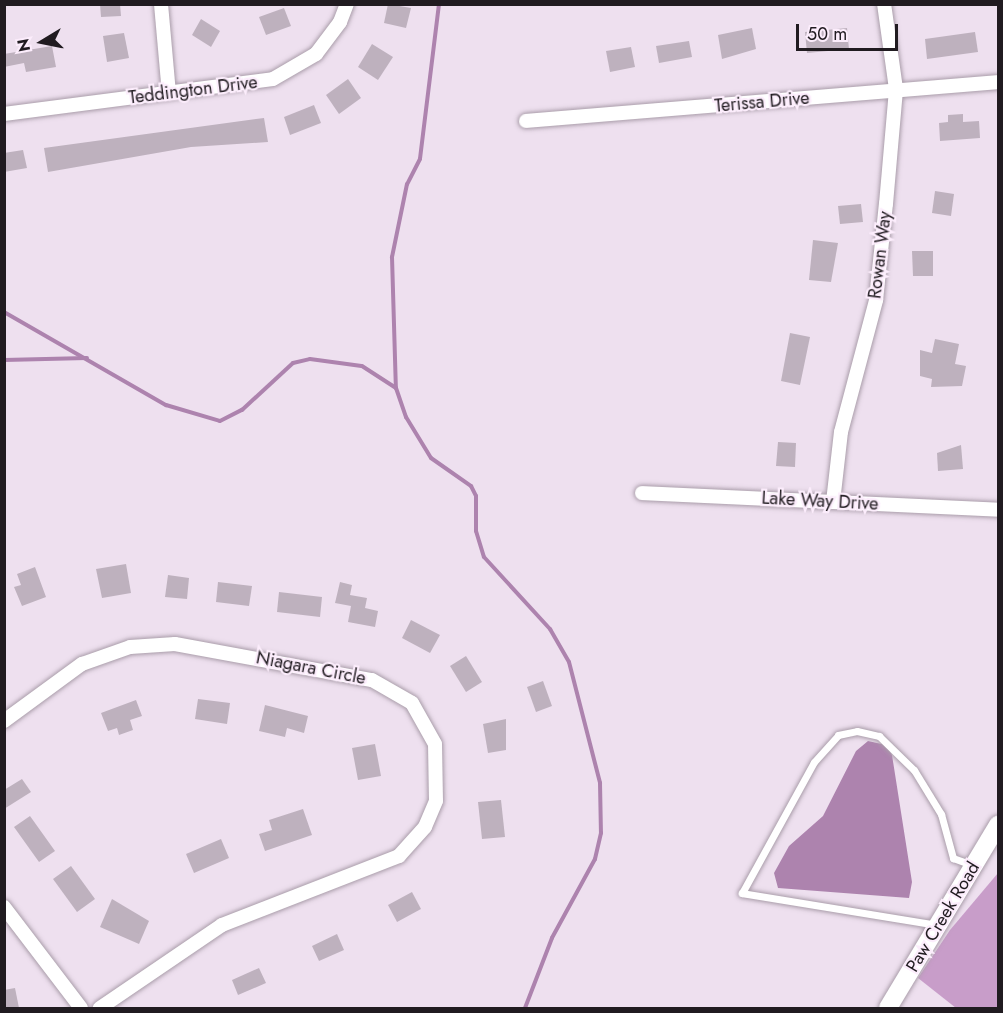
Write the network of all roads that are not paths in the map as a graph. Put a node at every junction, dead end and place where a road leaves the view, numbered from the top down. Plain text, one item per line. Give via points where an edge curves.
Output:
1 (160, 4) edge
2 (347, 4) edge
3 (884, 4) edge
4 (999, 82) edge
5 (896, 89) junction
6 (169, 93) junction
7 (4, 114) edge
8 (526, 121) dead end
9 (642, 493) dead end
10 (833, 502) junction
11 (999, 510) edge
12 (4, 721) edge
13 (999, 825) edge
14 (974, 866) junction
15 (4, 907) edge
16 (939, 926) junction
17 (81, 1008) edge
18 (100, 1008) edge
19 (888, 1008) edge

1 - 6 street
2 - 6 street, Teddington Drive via 329,40 292,71 257,82
3 - 5 street, Rowan Way
4 - 5 street, Terissa Drive
5 - 8 street, Terissa Drive
5 - 10 street, Rowan Way via 876,300 841,432
6 - 7 street, Teddington Drive
9 - 10 street, Lake Way Drive
10 - 11 street, Lake Way Drive
12 - 18 street, Niagara Circle via 82,664 130,647 175,644 372,680 412,704 435,744 436,801 425,827 399,855 380,867 222,925
13 - 14 street, Paw Creek Road
14 - 16 street, Paw Creek Road
14 - 16 lane via 953,858 941,814 914,770 879,736 857,731 838,735 814,762 742,893
15 - 17 street
16 - 19 street, Paw Creek Road

